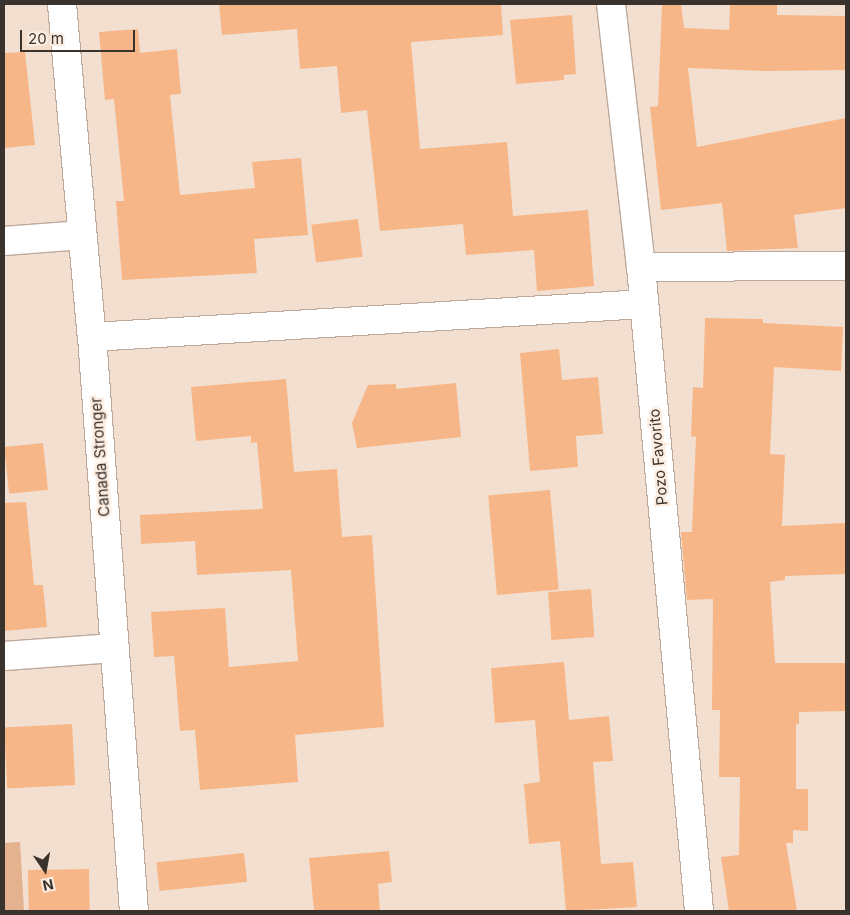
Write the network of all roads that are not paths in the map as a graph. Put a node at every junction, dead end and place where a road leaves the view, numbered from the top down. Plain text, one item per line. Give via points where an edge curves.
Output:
1 (62, 4) edge
2 (611, 4) edge
3 (82, 235) junction
4 (4, 241) edge
5 (846, 266) edge
6 (641, 267) junction
7 (644, 304) junction
8 (92, 337) junction
9 (114, 648) junction
10 (4, 656) edge
11 (134, 911) edge
12 (699, 911) edge

1 - 3 street, Canada Stronger
2 - 6 street, Pozo Favorito
3 - 4 street
3 - 8 street, Canada Stronger
5 - 6 street
6 - 7 street, Pozo Favorito
7 - 8 street
7 - 12 street, Pozo Favorito
8 - 9 street, Canada Stronger
9 - 10 street
9 - 11 street, Canada Stronger

